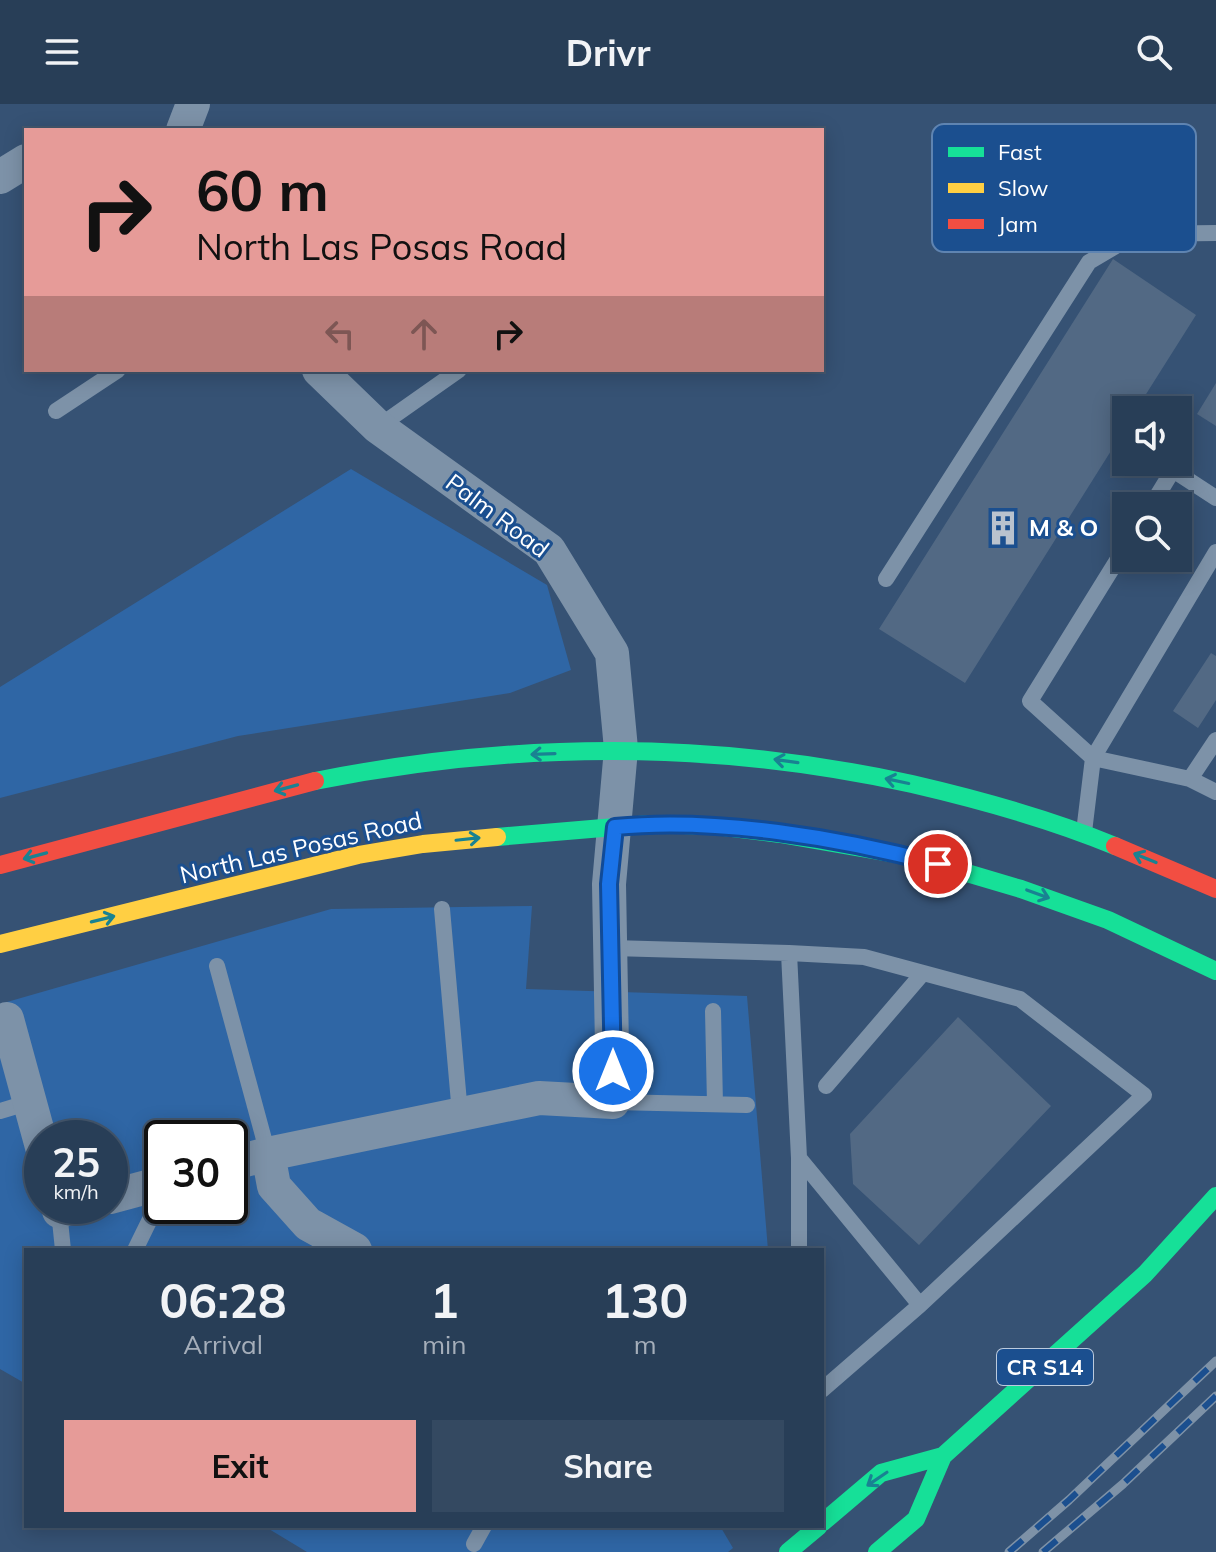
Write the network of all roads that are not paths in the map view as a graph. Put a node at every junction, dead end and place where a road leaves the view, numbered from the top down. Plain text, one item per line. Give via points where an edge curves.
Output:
1 (193, 104) edge
2 (184, 128) edge
3 (24, 162) edge
4 (0, 177) edge
5 (1196, 233) edge
6 (1216, 233) edge
7 (1106, 252) edge
8 (115, 372) edge
9 (321, 372) edge
10 (456, 372) edge
11 (56, 411) dead end
12 (378, 427) junction
13 (1160, 492) edge
14 (1216, 498) edge
15 (1216, 552) edge
16 (1112, 569) edge
17 (886, 579) dead end
18 (1216, 740) edge
19 (621, 749) junction
20 (1093, 758) junction
21 (1190, 779) junction
22 (1216, 792) edge
23 (615, 827) junction
24 (1084, 833) junction
25 (0, 865) edge
26 (1216, 889) edge
27 (442, 909) dead end
28 (0, 944) edge
29 (612, 948) junction
30 (789, 953) junction
31 (217, 966) dead end
32 (1216, 971) edge
33 (923, 973) junction
34 (713, 1011) dead end
35 (7, 1019) dead end
36 (826, 1086) dead end
37 (613, 1102) junction
38 (715, 1104) junction
39 (747, 1105) dead end
40 (15, 1106) edge
41 (460, 1114) junction
42 (268, 1154) junction
43 (799, 1158) junction
44 (248, 1159) edge
45 (1216, 1196) edge
46 (64, 1224) edge
47 (148, 1224) edge
48 (63, 1248) edge
49 (136, 1248) edge
50 (351, 1248) edge
51 (799, 1248) edge
52 (920, 1305) junction
53 (824, 1388) edge
54 (943, 1456) junction
55 (824, 1522) edge
56 (483, 1528) edge
57 (815, 1528) edge
58 (474, 1544) dead end
59 (788, 1544) edge
60 (877, 1552) edge

1 - 2 street
3 - 4 street
5 - 6 lane
7 - 17 lane via 1089,262
8 - 11 lane
9 - 12 street, Palm Road
10 - 12 lane
12 - 19 street, Palm Road via 549,550 612,653
13 - 14 lane via 1173,470
15 - 20 lane
16 - 20 lane via 1030,701
18 - 21 lane
19 - 23 street, Palm Road
24 -> 19 main road via 965,797 848,770 768,758
19 -> 25 main road via 465,757 376,769 296,785
20 - 21 lane
20 - 24 lane
21 - 22 lane
28 -> 23 main road, North Las Posas Road via 358,855
23 - 29 street via 609,884
23 -> 32 main road, North Las Posas Road via 716,826 913,857 1108,920
26 -> 24 main road
27 - 41 lane
29 - 30 lane
29 - 37 street
30 - 33 lane via 864,957
30 - 43 lane
31 - 42 lane
33 - 36 lane
33 - 52 lane via 1020,999 1144,1095
34 - 38 lane
35 - 40 street
37 - 38 lane
37 - 41 street via 539,1098
38 - 39 lane
41 - 42 street
42 - 44 street
42 - 50 street via 274,1186 308,1224
43 - 51 lane
43 - 52 lane
45 - 54 main road, CR S14 via 1145,1274
46 - 48 lane
47 - 49 lane
52 - 53 lane
54 -> 55 main road, CR S14 via 881,1473
54 - 60 main road, CR S14 via 916,1519
56 - 58 lane
57 - 59 main road, CR S14

